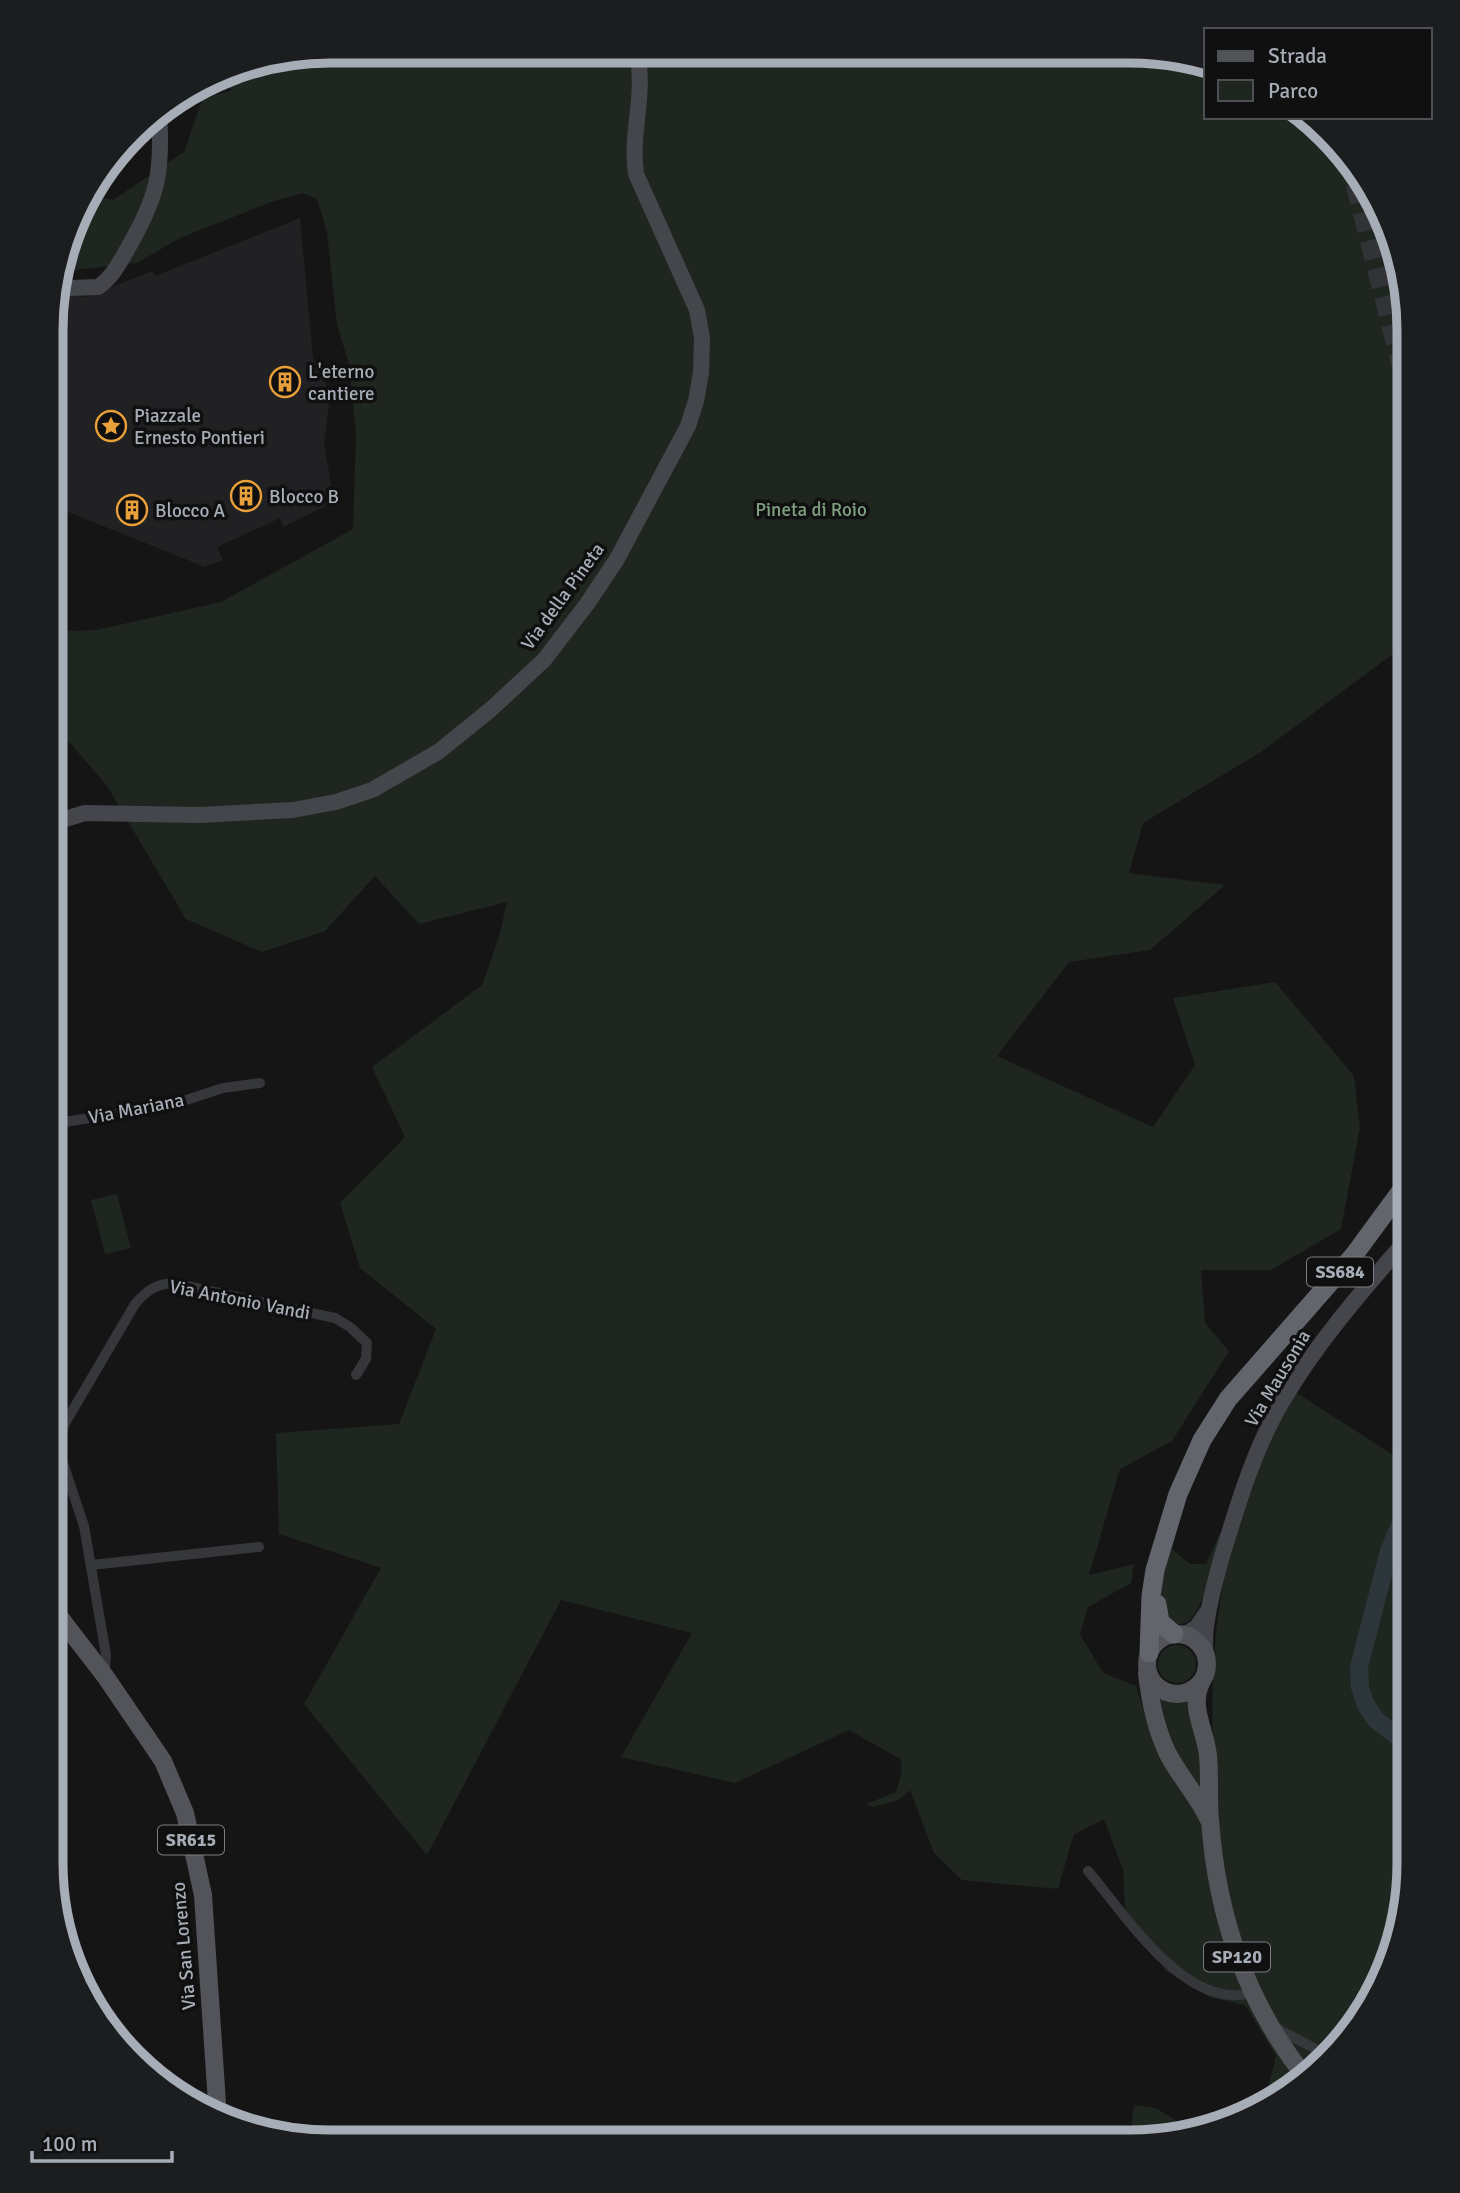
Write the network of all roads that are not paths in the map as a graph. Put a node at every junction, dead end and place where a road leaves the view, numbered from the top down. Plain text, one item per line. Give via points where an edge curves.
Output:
1 (638, 63) edge
2 (159, 125) edge
3 (66, 289) edge
4 (63, 819) edge
5 (260, 1083) dead end
6 (63, 1122) edge
7 (1397, 1196) edge
8 (1397, 1251) edge
9 (356, 1375) dead end
10 (63, 1430) edge
11 (63, 1465) edge
12 (1163, 1539) junction
13 (259, 1547) dead end
14 (91, 1565) junction
15 (1210, 1604) junction
16 (63, 1622) edge
17 (1179, 1634) junction
18 (1206, 1655) junction
19 (1148, 1660) junction
20 (101, 1671) junction
21 (1201, 1683) junction
22 (1209, 1819) junction
23 (1088, 1871) dead end
24 (1252, 1993) junction
25 (1271, 2031) junction
26 (1320, 2051) edge
27 (1300, 2069) edge
28 (217, 2105) edge

1 - 4 main road, Via della Pineta via 636,174 697,310 701,373 688,426 617,559 557,645 490,710 438,752 372,790 293,810 200,815 85,813
2 - 3 main road via 160,176 151,206 124,256 98,287
5 - 6 street, Via Mariana via 223,1088 171,1105
7 - 12 highway, SS684 via 1354,1255 1217,1414 1187,1472
8 - 15 main road, Via Mausonia via 1332,1329 1282,1403 1260,1446 1234,1517
9 - 10 street, Via Antonio Vandi via 366,1359 367,1343 344,1322 185,1284 162,1283 135,1304
11 - 14 street, Via Antonio Vandi
12 - 17 highway, SS684 via 1157,1609 1162,1625
12 - 19 highway, SS684 via 1153,1583
13 - 14 street
14 - 20 street, Via Antonio Vandi via 106,1655
15 - 17 main road, Via Mausonia via 1201,1622
15 - 18 main road, Via Mausonia
16 - 20 main road, Via San Lorenzo / SR615
17 - 18 main road via 1198,1642
17 - 19 main road via 1159,1640
18 - 21 main road via 1207,1670
19 - 21 main road via 1154,1684 1169,1694 1187,1693
19 - 22 main road, SP120 via 1149,1690 1162,1738
20 - 28 main road, Via San Lorenzo / SR615 via 163,1761 185,1813 203,1895
21 - 22 main road, SP120 via 1196,1704 1207,1751
22 - 24 main road, SP120 via 1229,1935
23 - 24 street via 1154,1950 1184,1978 1217,1994
24 - 25 main road, SP120
25 - 26 street via 1278,2029
25 - 27 main road, SP120

